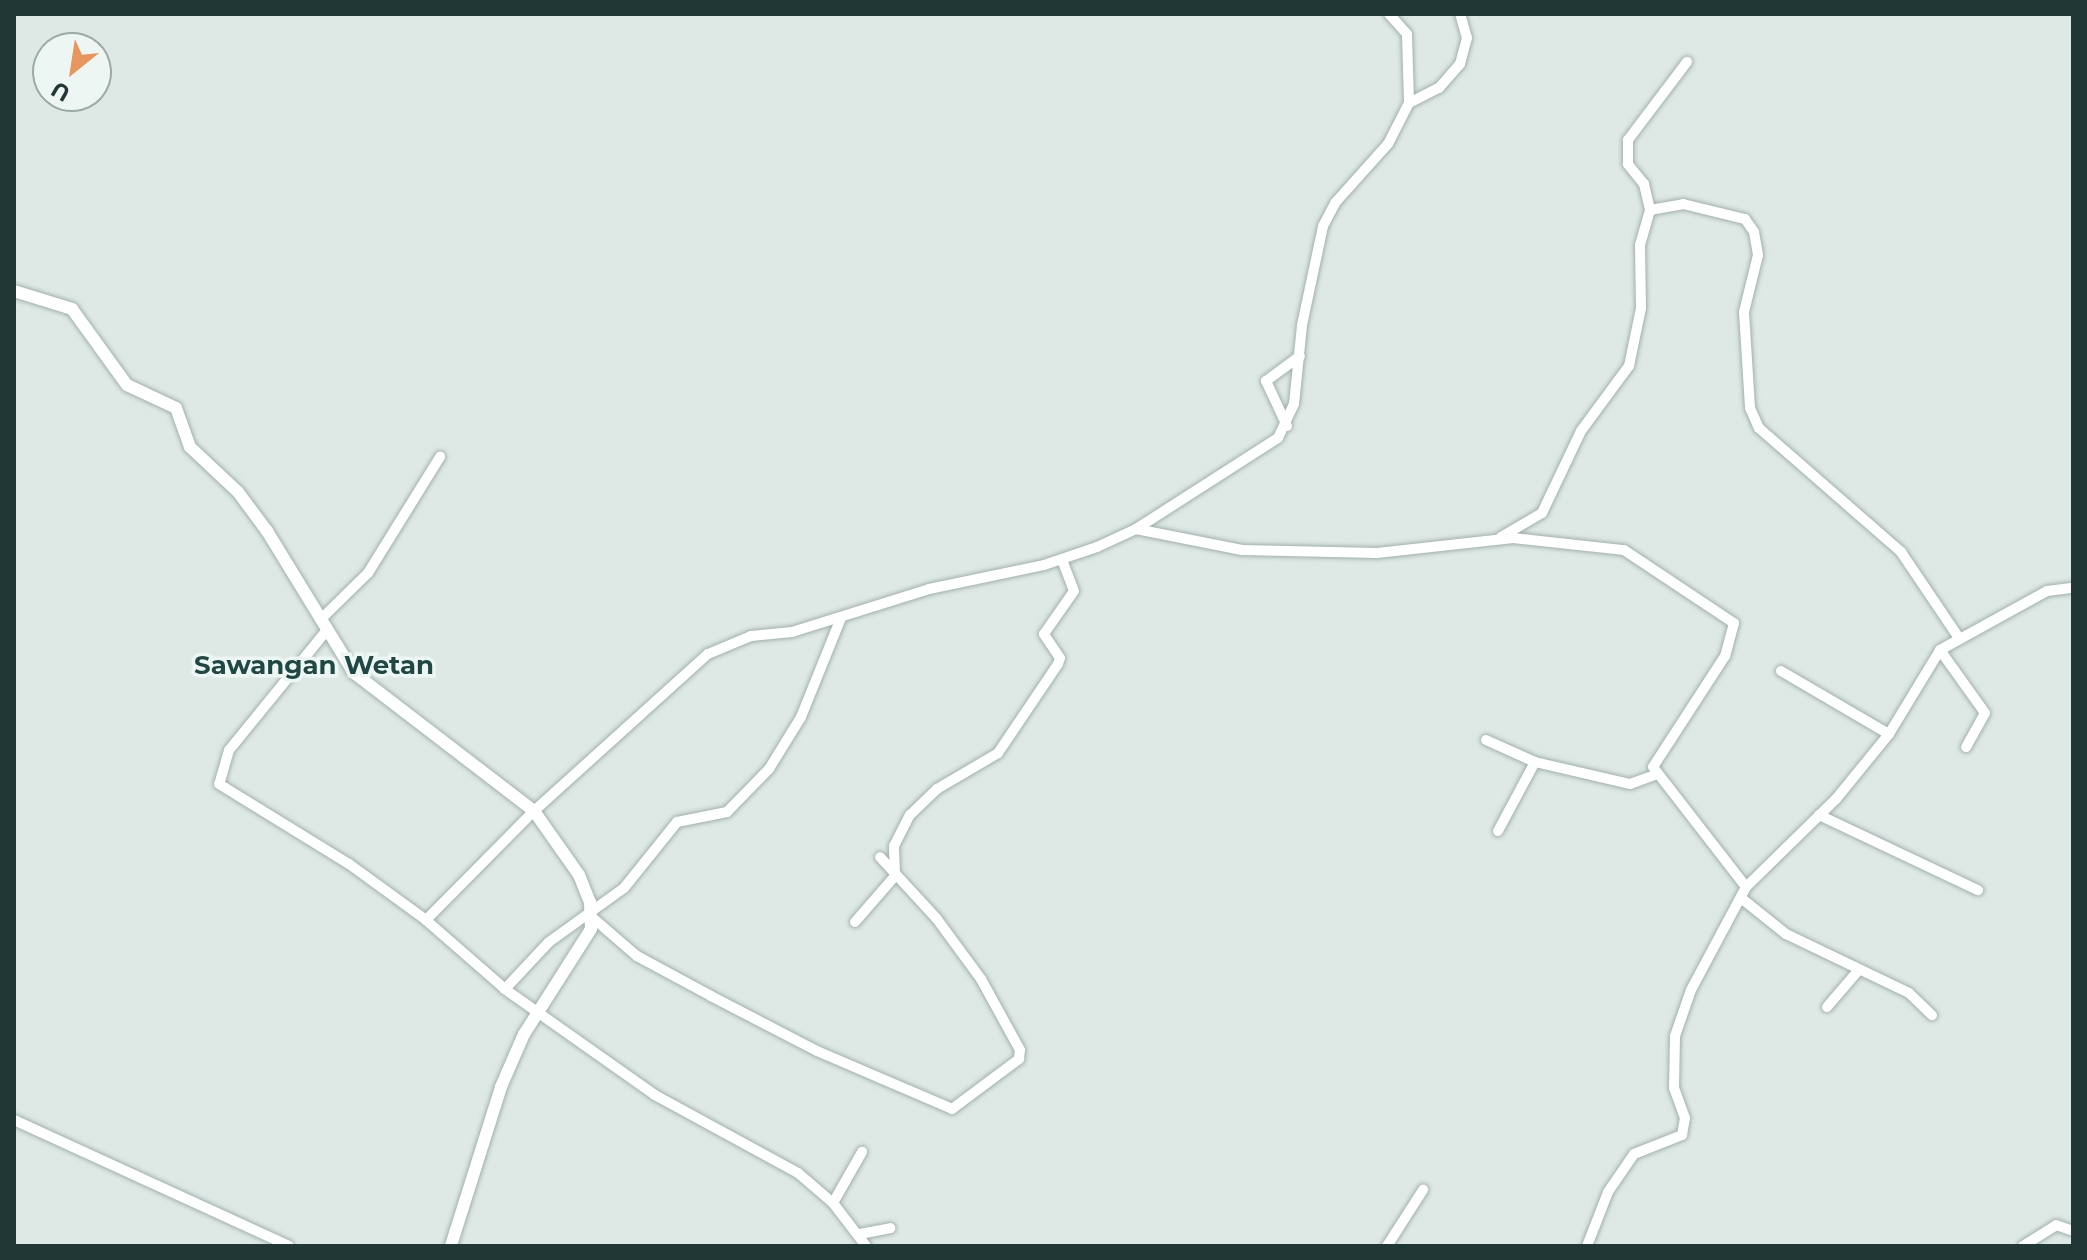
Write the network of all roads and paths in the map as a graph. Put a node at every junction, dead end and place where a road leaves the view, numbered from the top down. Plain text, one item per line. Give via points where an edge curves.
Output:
1 (1389, 14) edge
2 (1460, 14) edge
3 (1687, 62) dead end
4 (1409, 103) junction
5 (1650, 210) junction
6 (14, 291) edge
7 (1300, 356) junction
8 (1287, 426) junction
9 (440, 457) dead end
10 (1136, 529) junction
11 (1499, 538) junction
12 (1062, 559) junction
13 (2073, 588) edge
14 (841, 618) junction
15 (324, 624) junction
16 (1959, 638) junction
17 (1940, 650) junction
18 (1781, 671) dead end
19 (1889, 734) junction
20 (1486, 740) dead end
21 (1966, 747) dead end
22 (1535, 762) junction
23 (1657, 774) junction
24 (534, 811) junction
25 (1819, 815) junction
26 (1498, 831) dead end
27 (880, 857) dead end
28 (895, 876) junction
29 (1978, 890) dead end
30 (1744, 893) junction
31 (593, 914) junction
32 (426, 920) junction
33 (855, 922) dead end
34 (1858, 971) junction
35 (505, 989) junction
36 (1827, 1007) dead end
37 (535, 1011) junction
38 (1932, 1015) dead end
39 (14, 1120) edge
40 (862, 1152) dead end
41 (1423, 1190) dead end
42 (833, 1203) junction
43 (890, 1228) dead end
44 (2073, 1231) edge
45 (860, 1234) junction
46 (289, 1246) edge
47 (451, 1246) edge
48 (866, 1246) edge
49 (1387, 1246) edge
50 (1587, 1246) edge
51 (2023, 1246) edge

1 - 4 street via 1407,34
2 - 4 street via 1467,38 1460,64 1439,88
3 - 5 street via 1628,140 1628,164 1644,184
4 - 7 street via 1377,159 1327,215
5 - 11 street via 1640,245 1641,308 1629,366 1581,431 1542,513
5 - 16 street via 1683,204 1745,219 1754,232 1758,255 1744,312 1750,408 1759,428 1901,552
6 - 15 street via 72,309 127,385 176,408 190,447 238,492
7 - 8 street
7 - 8 street via 1266,381
8 - 10 street via 1278,438
9 - 15 street via 368,573
10 - 11 street via 1242,550 1377,553 1484,544
10 - 12 street
11 - 23 street via 1624,550 1734,623 1725,656 1655,759
12 - 14 street via 949,584
12 - 28 street via 1074,591 1044,634 1060,658 1058,664 998,753 937,789 910,815 894,846
13 - 16 street via 2047,591
14 - 24 street via 792,632 751,636 708,654
14 - 31 street via 801,717 769,769 727,812 677,822 624,888
15 - 24 street via 354,673
15 - 32 street via 236,741 219,774 226,791 326,849
16 - 17 street
17 - 19 street
17 - 21 street via 1985,713
18 - 19 street
19 - 25 street
20 - 22 street
22 - 23 street via 1630,784
22 - 26 street
23 - 30 street
24 - 31 street via 569,857
24 - 32 street
25 - 29 street
25 - 30 street
27 - 28 street
28 - 31 street via 937,919 981,979 1020,1050 1019,1059 950,1109 817,1051 637,956
28 - 33 street
30 - 34 street via 1786,934
30 - 50 street via 1691,990 1675,1036 1674,1088 1685,1118 1682,1135 1634,1154 1608,1192
31 - 35 street via 549,942
31 - 37 street via 581,948
32 - 35 street
34 - 36 street
34 - 38 street via 1919,999
35 - 37 street
37 - 42 street via 655,1095 766,1152
37 - 47 street via 501,1087
39 - 46 street
40 - 42 street
41 - 49 street
42 - 45 street
43 - 45 street
44 - 51 street via 2056,1225
45 - 48 street

